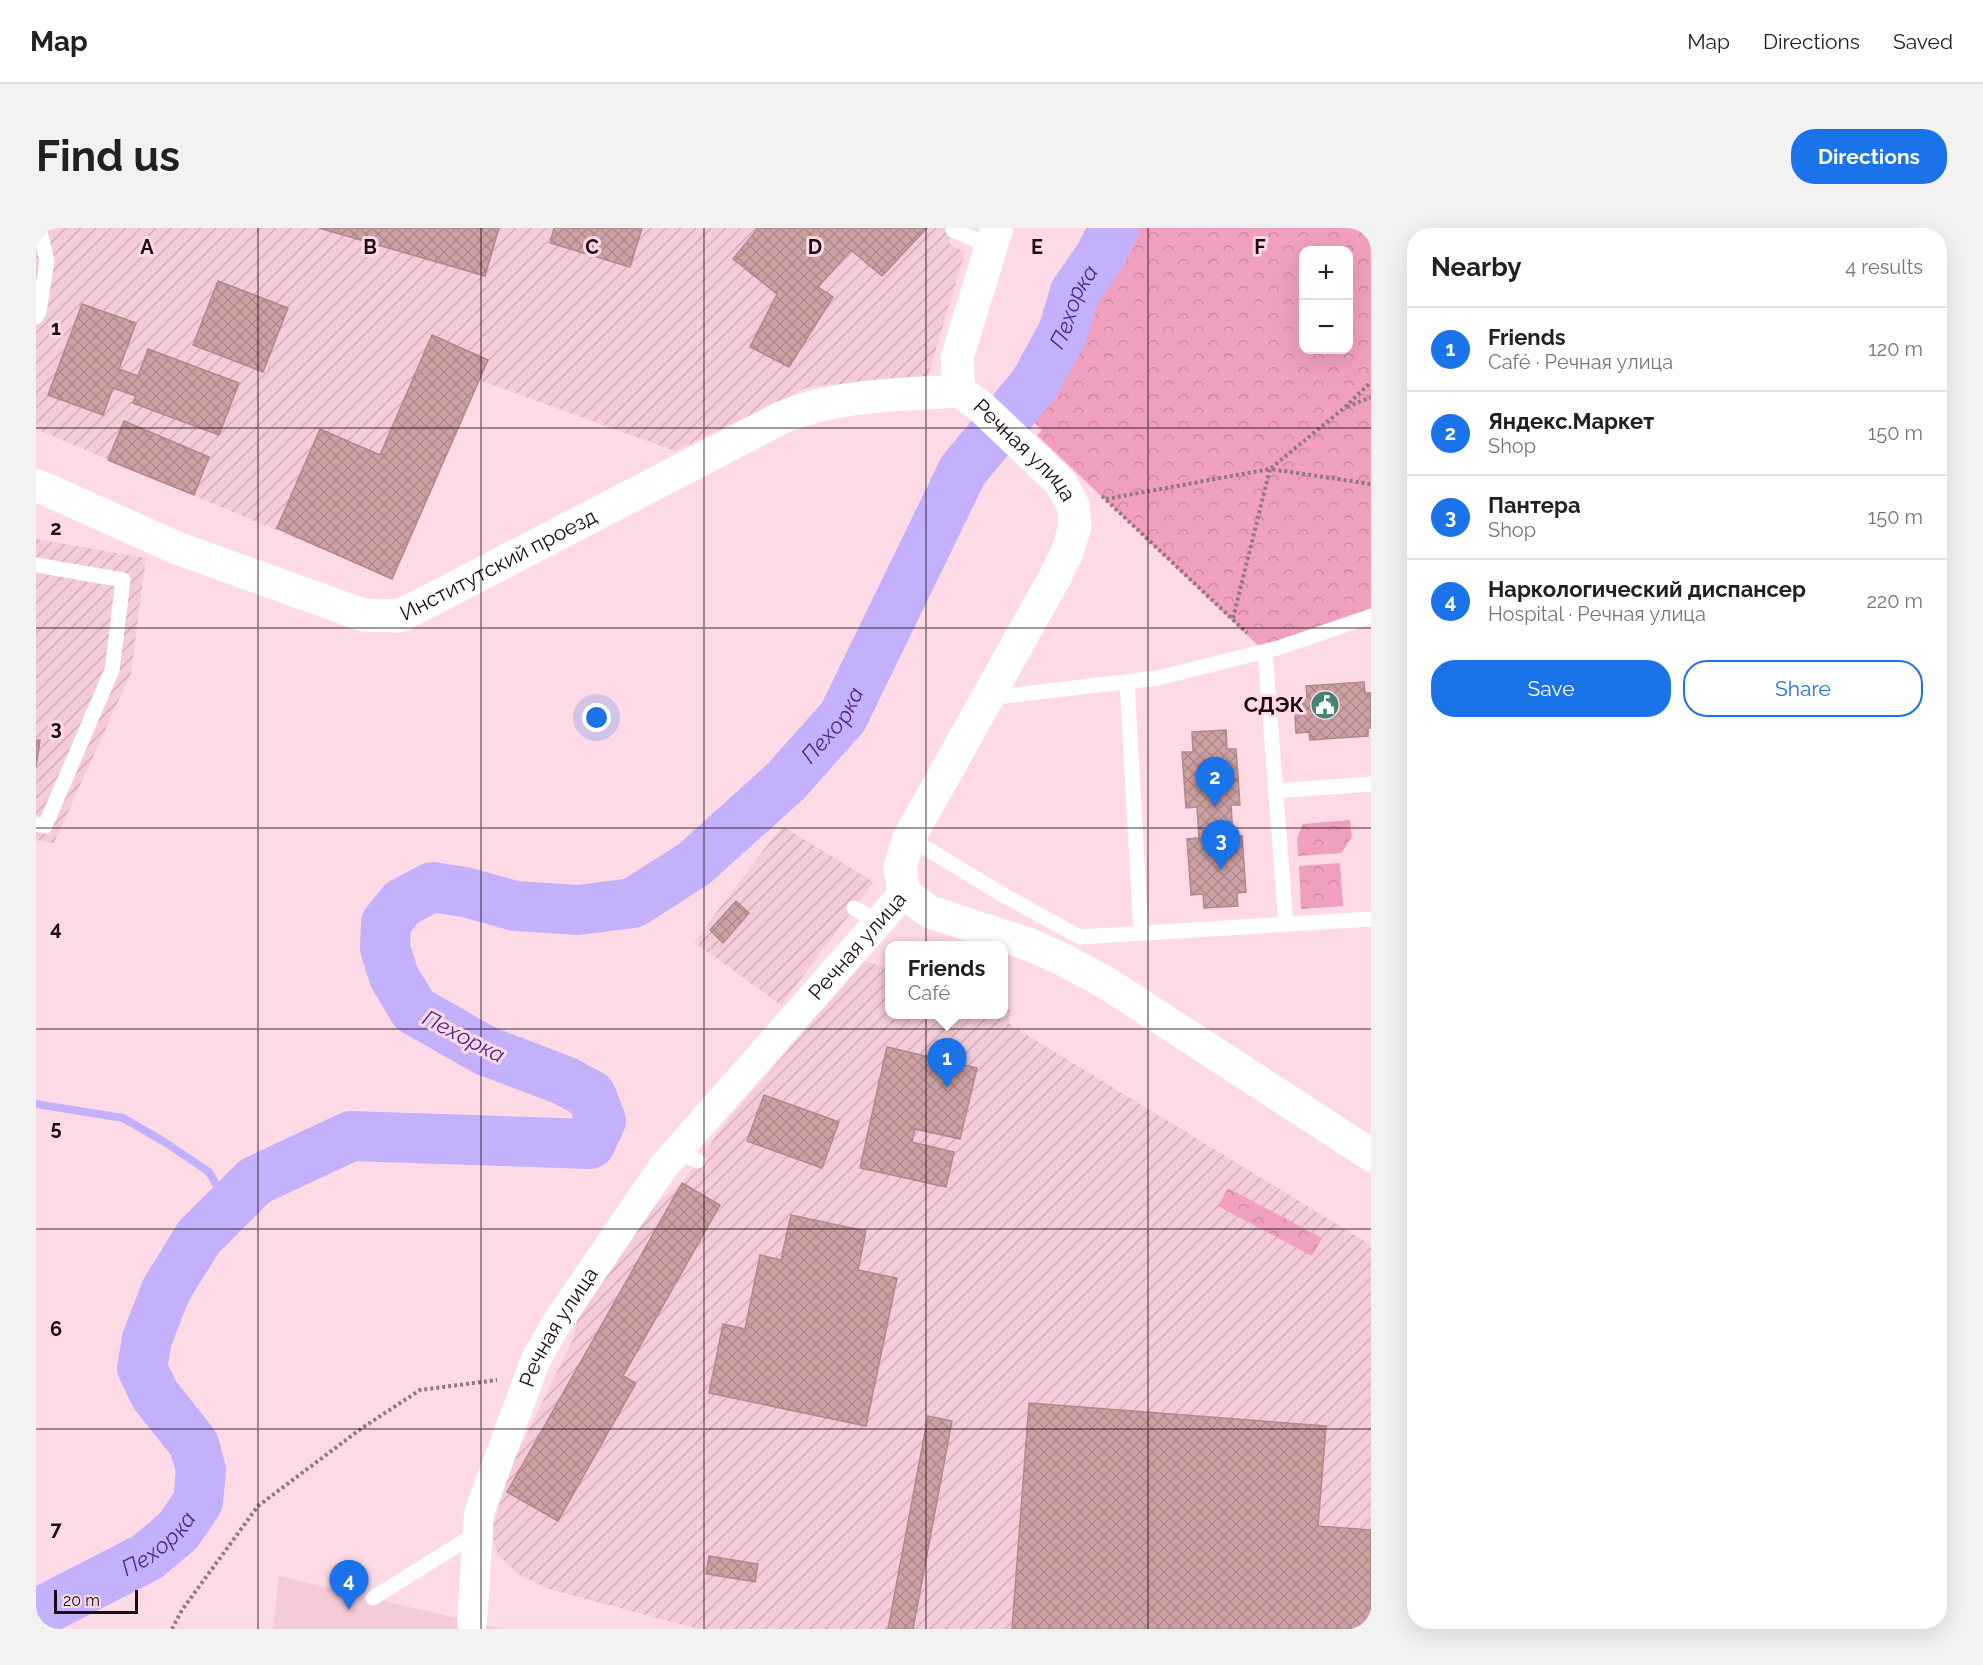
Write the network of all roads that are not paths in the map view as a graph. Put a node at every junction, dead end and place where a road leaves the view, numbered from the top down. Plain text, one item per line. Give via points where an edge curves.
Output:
1 (39, 228) edge
2 (953, 230) dead end
3 (994, 237) edge
4 (36, 316) edge
5 (970, 398) junction
6 (36, 485) edge
7 (36, 565) edge
8 (1371, 616) edge
9 (1265, 652) junction
10 (1127, 682) junction
11 (986, 699) junction
12 (1371, 784) edge
13 (1276, 791) junction
14 (36, 824) edge
15 (909, 838) junction
16 (904, 892) junction
17 (1371, 920) edge
18 (1286, 925) junction
19 (1141, 933) junction
20 (1371, 1155) edge
21 (477, 1533) junction
22 (373, 1598) dead end
23 (471, 1625) edge

1 - 4 lane via 47,261
2 - 3 lane
3 - 5 street, Речная улица via 957,358
5 - 6 street, Институтский проезд via 848,399 803,409 400,616 363,615 177,548
5 - 11 street, Речная улица via 1060,482 1073,505 1075,526 1055,577
7 - 14 lane via 123,579 112,670 45,826
8 - 9 lane
9 - 10 lane
9 - 13 lane
10 - 11 lane
10 - 19 lane
11 - 15 street, Речная улица
12 - 13 lane
13 - 18 lane
15 - 16 street, Речная улица via 900,867
15 - 19 lane via 1080,937
16 - 20 street via 930,912 1028,944 1108,984
16 - 21 street, Речная улица via 866,915 687,1157 663,1167 558,1321 528,1378 492,1471
17 - 18 lane
18 - 19 lane
21 - 22 lane
21 - 23 street, Речная улица

